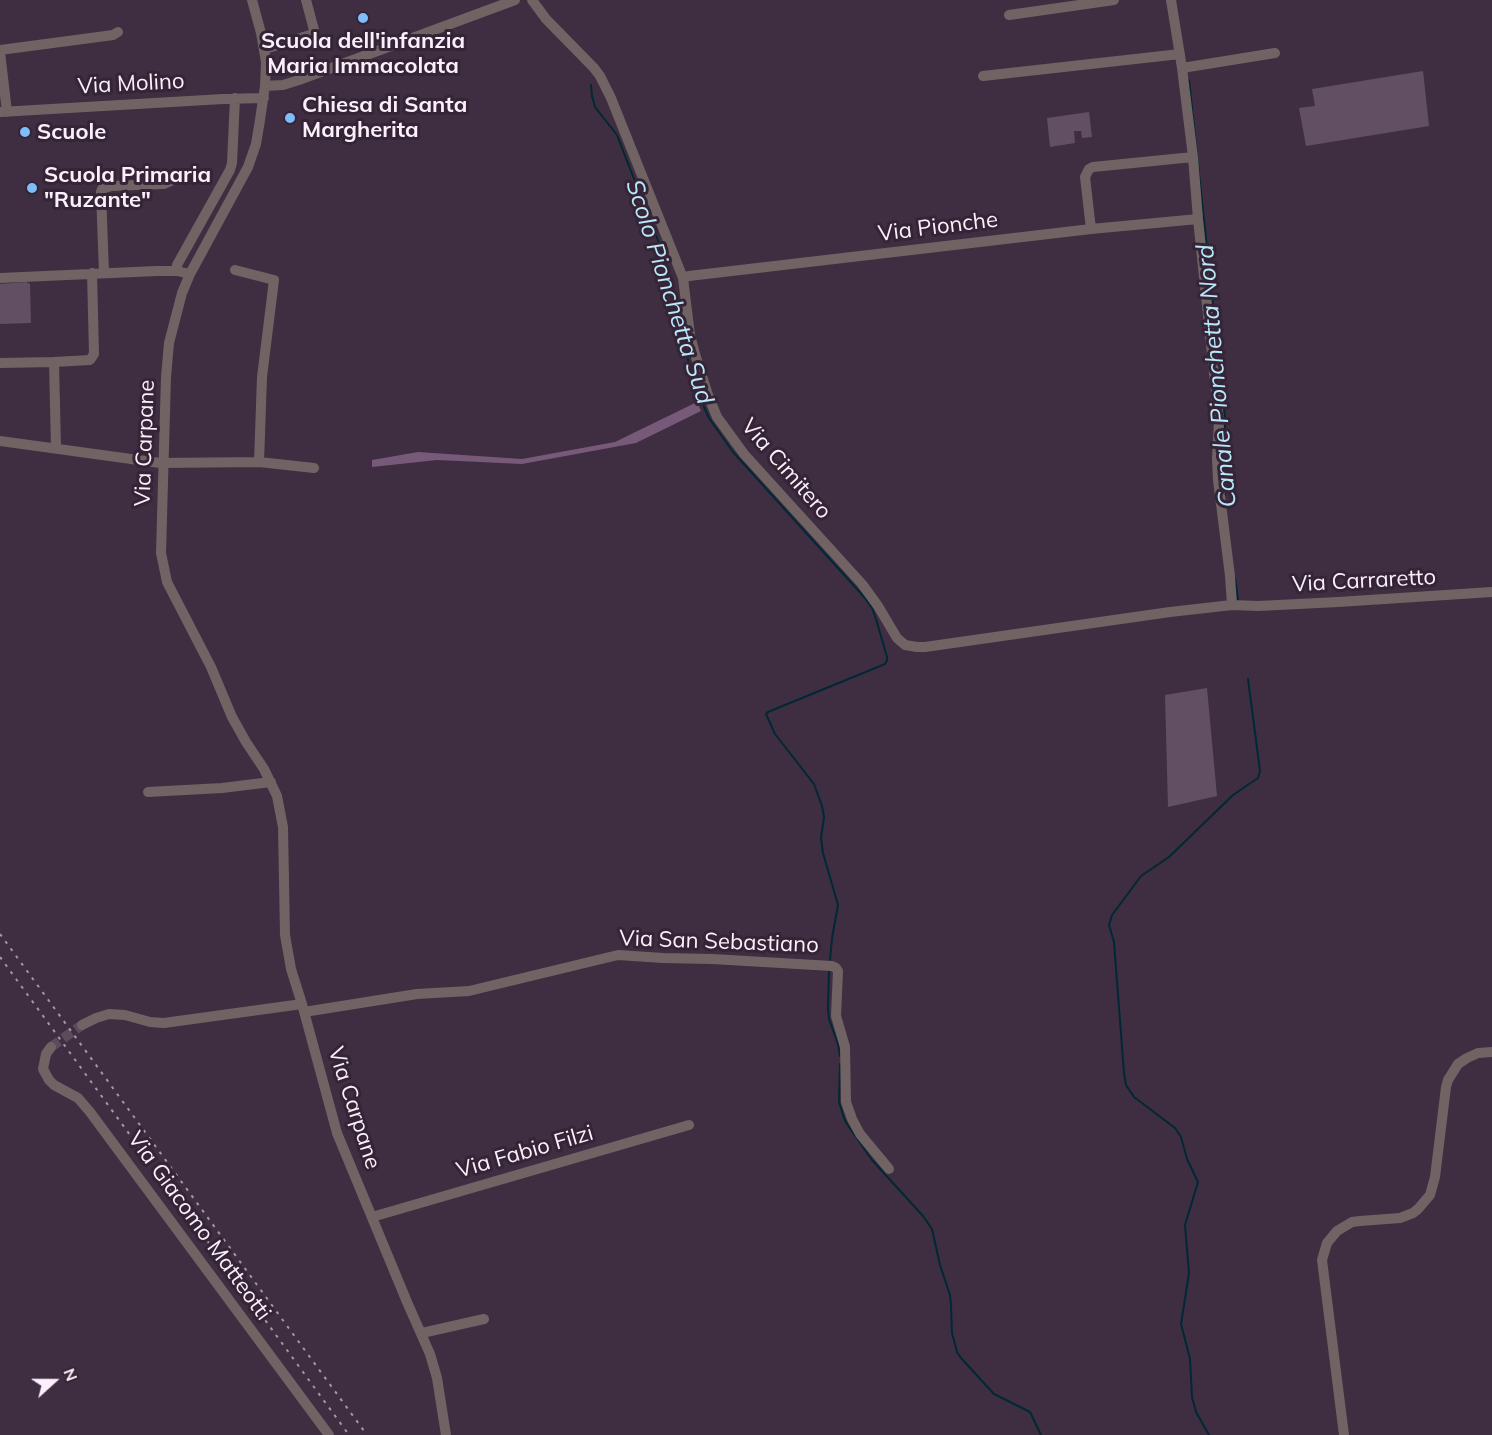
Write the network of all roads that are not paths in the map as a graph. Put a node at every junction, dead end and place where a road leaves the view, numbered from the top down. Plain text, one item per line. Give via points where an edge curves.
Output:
1 (252, 0) edge
2 (306, 0) edge
3 (514, 0) edge
4 (532, 0) edge
5 (1114, 0) edge
6 (1171, 0) edge
7 (1009, 15) dead end
8 (118, 32) dead end
9 (265, 49) junction
10 (0, 51) edge
11 (1275, 53) dead end
12 (1180, 54) junction
13 (1182, 68) junction
14 (983, 76) dead end
15 (265, 86) junction
16 (235, 98) junction
17 (264, 98) junction
18 (3, 112) edge
19 (1193, 157) junction
20 (232, 163) junction
21 (248, 167) junction
22 (176, 179) dead end
23 (1198, 219) junction
24 (1090, 229) junction
25 (235, 270) dead end
26 (177, 271) junction
27 (92, 273) junction
28 (104, 273) junction
29 (190, 274) junction
30 (0, 278) edge
31 (683, 278) junction
32 (54, 362) junction
33 (0, 363) edge
34 (0, 441) edge
35 (56, 448) junction
36 (259, 462) junction
37 (164, 463) junction
38 (314, 468) dead end
39 (1492, 592) edge
40 (1235, 605) junction
41 (271, 782) junction
42 (148, 792) dead end
43 (303, 1008) junction
44 (82, 1025) tunnel mouth
45 (51, 1047) tunnel mouth
46 (1492, 1052) edge
47 (689, 1125) dead end
48 (889, 1169) dead end
49 (372, 1217) junction
50 (484, 1319) dead end
51 (422, 1333) junction
52 (329, 1435) edge
53 (446, 1435) edge
54 (1344, 1435) edge

1 - 9 street, Via Carpane
2 - 9 street via 313,34
3 - 15 street via 290,83
4 - 31 street, Via Cimitero via 600,76
5 - 7 street
6 - 12 street
8 - 10 street
9 - 15 street, Via Carpane
10 - 18 street
11 - 13 street
12 - 13 street
12 - 14 street
13 - 19 street
15 - 17 street, Via Carpane
16 - 17 street, Via Molino
16 - 18 street, Via Molino
16 - 20 street
17 - 21 street, Via Carpane
19 - 23 street
19 - 24 street via 1089,169 1085,177
20 - 21 street
20 - 26 street
21 - 29 street, Via Carpane
22 - 28 street via 164,184 102,189
23 - 24 street, Via Pionche
23 - 40 street via 1219,421 1218,480
24 - 31 street, Via Pionche
25 - 36 street via 274,280 262,377
26 - 28 street
26 - 29 street
27 - 28 street
27 - 30 street
27 - 32 street via 94,354 90,360
29 - 37 street, Via Carpane via 169,343
31 - 40 street, Via Cimitero via 694,354 717,417 744,454 862,584 897,639 905,645 925,647
32 - 33 street
32 - 35 street
34 - 35 street
35 - 37 street
36 - 37 street
36 - 38 street
37 - 41 street, Via Carpane via 160,553 167,582 232,717
39 - 40 street, Via Carraretto
41 - 42 street
41 - 43 street, Via Carpane via 284,827 285,934
43 - 44 street via 164,1023 109,1014
43 - 48 street, Via San Sebastiano via 469,991 618,955 832,966 838,971 836,1016 845,1047 846,1102 855,1126
43 - 49 street, Via Carpane via 337,1132
45 - 52 street, Via Giacomo Matteotti via 43,1069 49,1080 78,1098 90,1112
46 - 54 street via 1467,1058 1448,1080 1436,1178 1424,1203 1413,1214 1400,1218 1352,1222 1327,1243 1322,1260
47 - 49 street, Via Fabio Filzi
49 - 51 street, Via Carpane
50 - 51 street
51 - 53 street, Via Carpane via 437,1378

